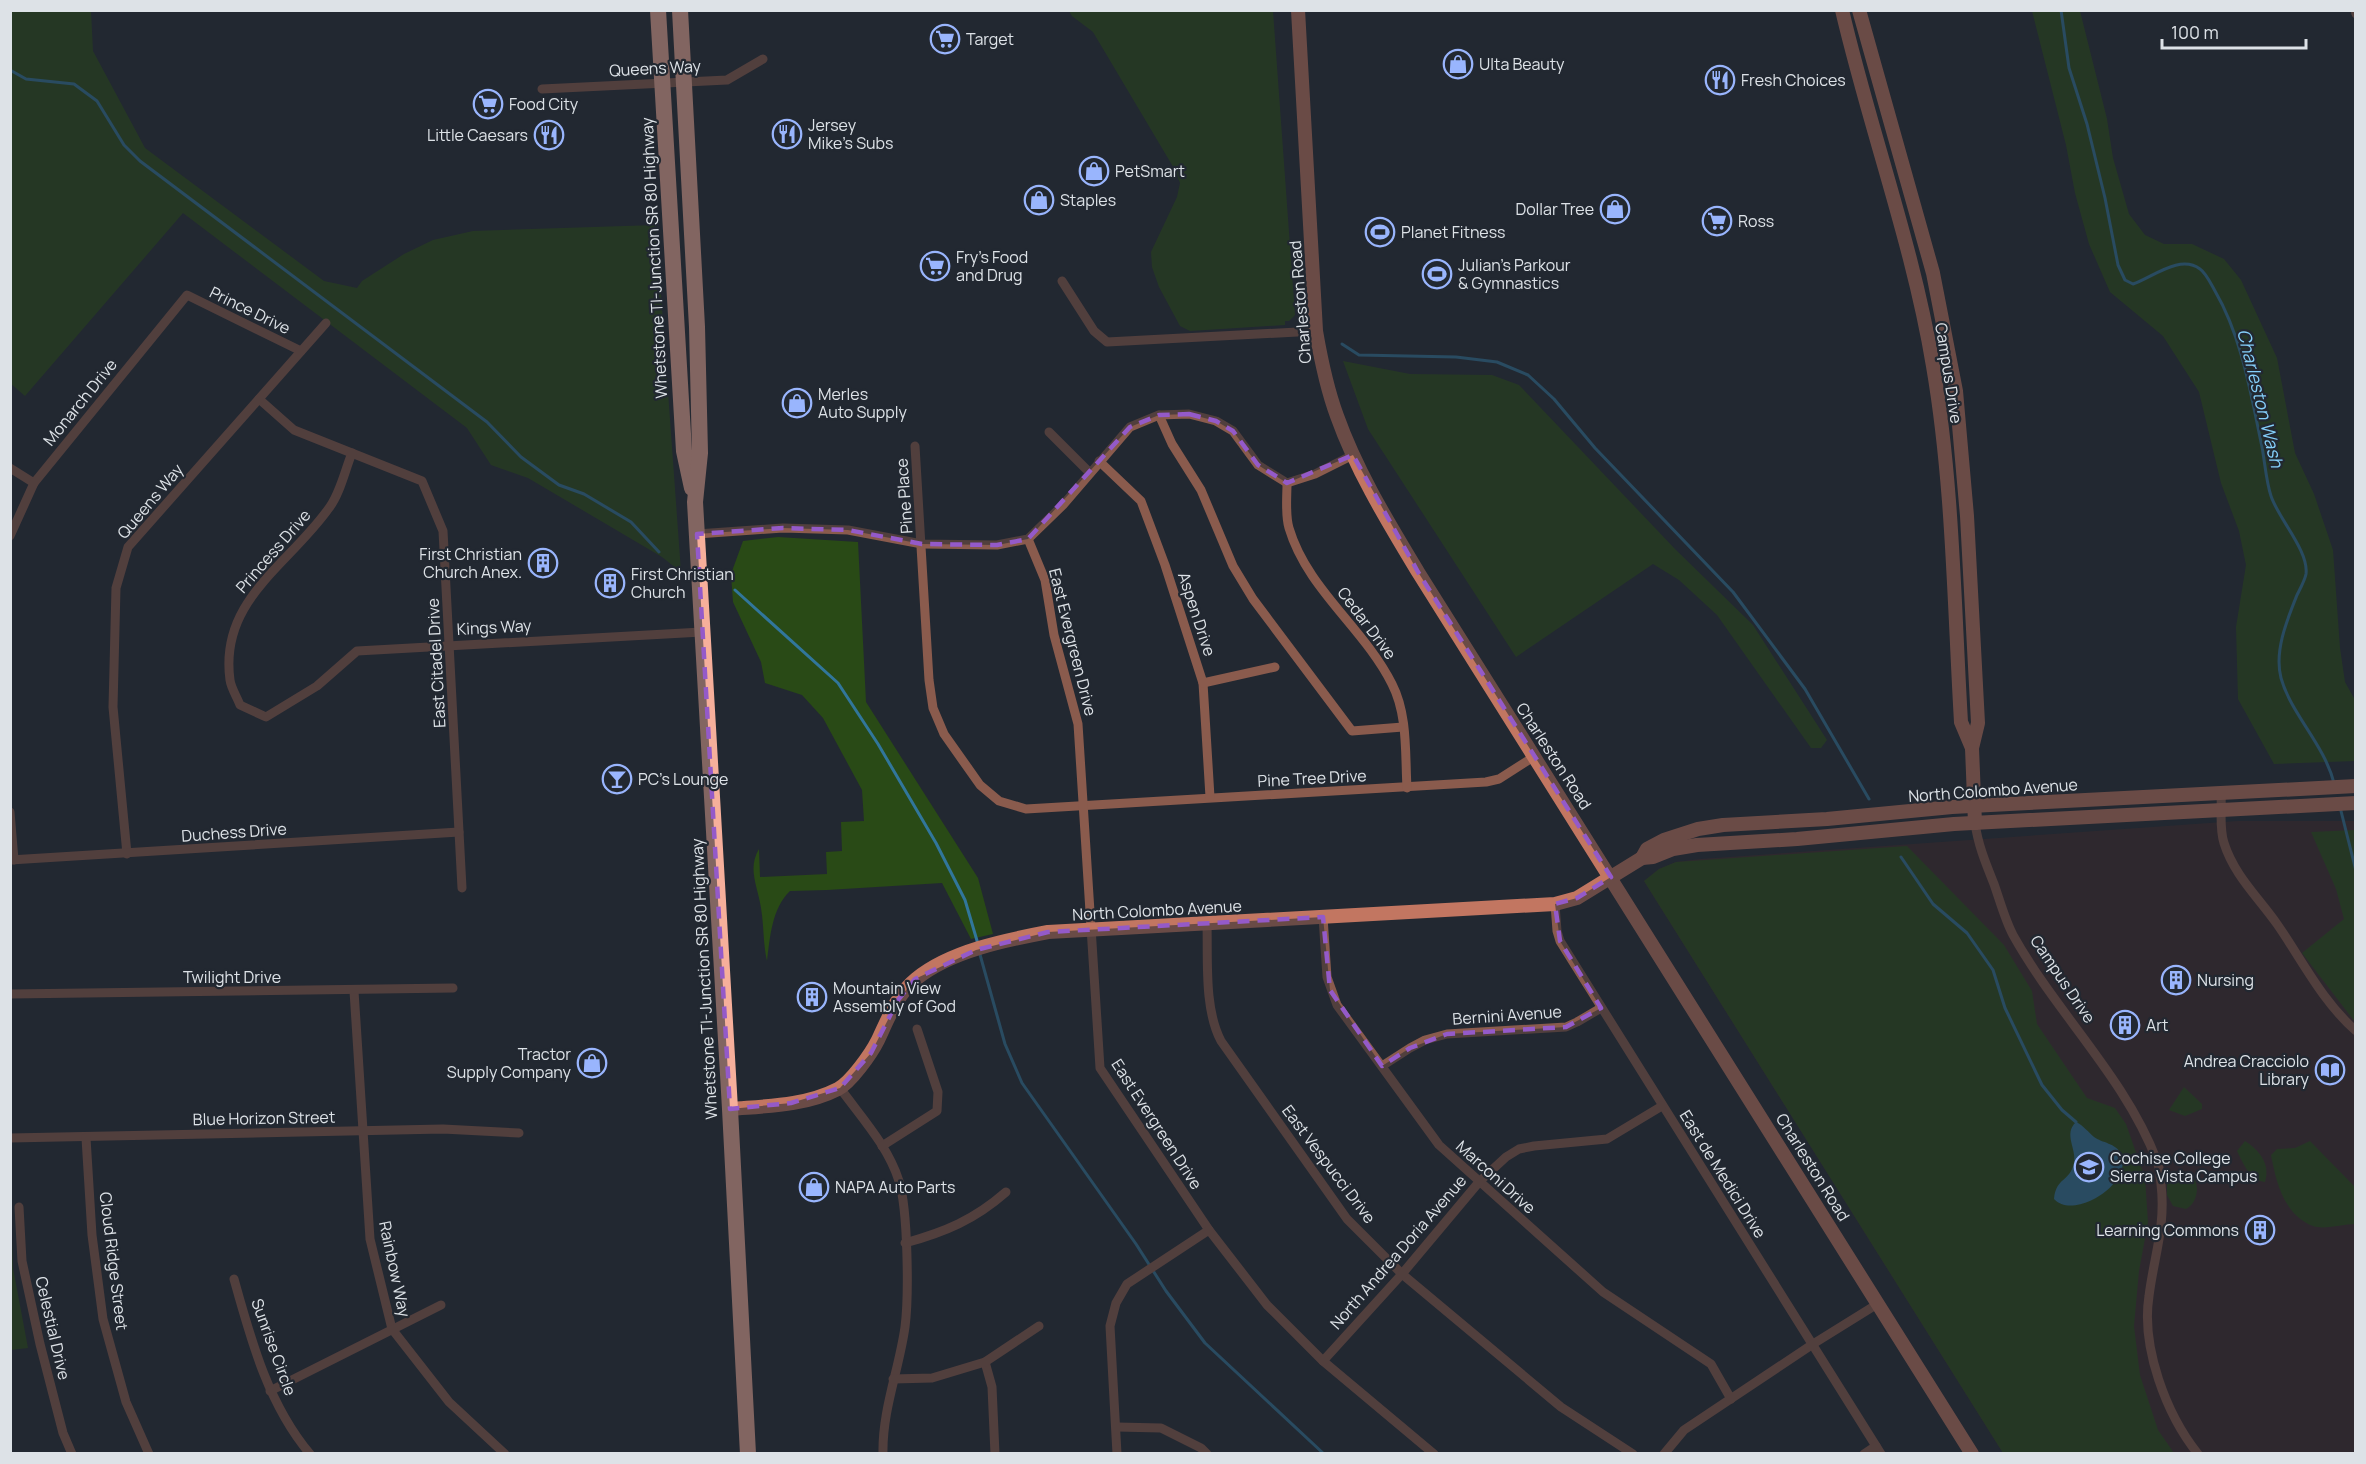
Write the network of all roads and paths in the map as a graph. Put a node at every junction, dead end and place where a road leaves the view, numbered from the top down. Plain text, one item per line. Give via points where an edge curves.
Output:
1 (658, 10) edge
2 (680, 10) edge
3 (1298, 10) edge
4 (1842, 10) edge
5 (1859, 10) edge
6 (763, 59) dead end
7 (684, 82) junction
8 (661, 83) junction
9 (542, 89) dead end
10 (1062, 282) dead end
11 (186, 295) joint
12 (326, 323) dead end
13 (1316, 331) junction
14 (301, 351) junction
15 (259, 399) junction
16 (1159, 415) junction
17 (1049, 432) dead end
18 (915, 446) dead end
19 (352, 453) junction
20 (1353, 455) junction
21 (1099, 461) junction
22 (10, 468) edge
23 (1090, 472) junction
24 (34, 483) junction
25 (1287, 483) junction
26 (695, 502) junction
27 (697, 534) junction
28 (10, 536) edge
29 (1028, 539) junction
30 (922, 544) junction
31 (702, 632) junction
32 (451, 644) junction
33 (1275, 667) dead end
34 (1203, 683) junction
35 (240, 705) joint
36 (1403, 727) junction
37 (1972, 748) junction
38 (1535, 756) junction
39 (2355, 786) edge
40 (1407, 788) junction
41 (2221, 793) junction
42 (1210, 797) junction
43 (2355, 803) edge
44 (1084, 806) junction
45 (1974, 807) junction
46 (2222, 810) junction
47 (10, 812) edge
48 (1975, 823) junction
49 (459, 832) junction
50 (127, 854) junction
51 (1642, 858) junction
52 (12, 860) edge
53 (1611, 877) junction
54 (462, 888) dead end
55 (1555, 904) junction
56 (1323, 917) junction
57 (1207, 924) junction
58 (1091, 930) junction
59 (453, 988) dead end
60 (354, 991) junction
61 (10, 994) edge
62 (1601, 1008) junction
63 (917, 1029) dead end
64 (2355, 1031) edge
65 (1382, 1066) junction
66 (840, 1088) junction
67 (1662, 1107) junction
68 (730, 1109) junction
69 (362, 1131) junction
70 (519, 1132) dead end
71 (10, 1138) edge
72 (86, 1138) junction
73 (882, 1146) junction
74 (1479, 1182) junction
75 (1006, 1192) dead end
76 (19, 1207) dead end
77 (1209, 1230) junction
78 (905, 1243) junction
79 (1402, 1274) junction
80 (234, 1279) dead end
81 (1879, 1303) junction
82 (441, 1305) dead end
83 (1039, 1326) dead end
84 (392, 1329) junction
85 (1813, 1344) junction
86 (1323, 1361) junction
87 (985, 1362) junction
88 (893, 1379) junction
89 (270, 1391) junction
90 (1731, 1399) junction
91 (1117, 1427) junction
92 (493, 1442) junction
93 (1878, 1450) edge
94 (72, 1454) edge
95 (149, 1454) edge
96 (310, 1454) edge
97 (504, 1454) edge
98 (513, 1454) edge
99 (748, 1454) edge
100 (883, 1454) edge
101 (994, 1454) edge
102 (1118, 1454) edge
103 (1207, 1454) edge
104 (1434, 1454) edge
105 (1633, 1454) edge
106 (1664, 1454) edge
107 (1864, 1454) edge
108 (1972, 1454) edge
109 (2198, 1454) edge

1 - 8 highway, Whetstone TI-Junction SR 80 Highway
2 - 7 highway, Whetstone TI-Junction SR 80 Highway
3 - 13 street, Charleston Road
4 - 37 street, Campus Drive via 1901,221 1933,366 1943,439 1961,722
5 - 37 street, Campus Drive via 1933,273 1956,391 1978,716
6 - 7 street, Queens Way via 727,80
7 - 8 street, Queens Way
7 - 26 highway, Whetstone TI-Junction SR 80 Highway via 697,327 700,453
8 - 9 street, Queens Way
8 - 26 highway, Whetstone TI-Junction SR 80 Highway via 684,451
10 - 13 street via 1094,331 1107,342
11 - 14 street, Prince Drive
11 - 24 street, Monarch Drive
12 - 14 street, Queens Way
13 - 20 street, Charleston Road via 1323,373
14 - 15 street, Queens Way
15 - 19 street, East Citadel Drive via 294,430
15 - 50 street, Queens Way via 128,547 116,588 113,707
16 - 21 street via 1130,427
16 - 25 street via 1189,414 1216,421 1233,431 1258,465
16 - 36 street via 1172,444 1202,490 1233,566 1253,599 1352,731
17 - 23 street
18 - 30 street, Pine Place
19 - 32 street, East Citadel Drive via 422,481 443,531
19 - 35 street, Princess Drive via 331,507 255,592 237,619 230,649 230,682
20 - 25 street
20 - 38 street, Charleston Road via 1418,572
21 - 23 street
21 - 34 street, Aspen Drive via 1142,501
22 - 24 street
23 - 29 street
24 - 28 street, Monarch Drive
25 - 36 street, Cedar Drive via 1288,526 1295,546 1315,580 1355,628 1392,684
26 - 27 highway, Whetstone TI-Junction SR 80 Highway
27 - 30 street via 783,528 848,530
27 - 31 highway, Whetstone TI-Junction SR 80 Highway
29 - 30 street via 997,545
29 - 44 street, East Evergreen Drive via 1045,580 1054,635 1078,724
30 - 44 street, Pine Tree Drive via 929,680 933,708 944,734 980,785 999,801 1026,809
31 - 32 street, Kings Way
31 - 68 highway, Whetstone TI-Junction SR 80 Highway
32 - 35 street, Kings Way via 357,651 317,686 266,717
32 - 49 street, East Citadel Drive
33 - 34 street
34 - 42 street, Aspen Drive
36 - 40 street, Cedar Drive
37 - 45 street, Campus Drive
38 - 40 street, Pine Tree Drive via 1499,779
38 - 53 street, Charleston Road
39 - 41 street, North Colombo Avenue
40 - 42 street, Pine Tree Drive
41 - 45 street, North Colombo Avenue
41 - 46 street
42 - 44 street, Pine Tree Drive
43 - 46 street, North Colombo Avenue
44 - 58 street, East Evergreen Drive
45 - 48 street, Campus Drive
45 - 51 street, North Colombo Avenue via 1723,825 1664,840 1647,849
46 - 48 street, North Colombo Avenue
46 - 64 street via 2223,840 2231,861 2336,1012
47 - 52 street
48 - 51 street, North Colombo Avenue via 1688,846
48 - 109 street, Campus Drive via 1978,844 2012,933 2117,1084 2158,1164 2162,1221 2148,1298 2148,1340 2185,1438
49 - 50 street, Duchess Drive
49 - 54 street, East Citadel Drive
50 - 52 street, Duchess Drive
51 - 53 street, North Colombo Avenue
53 - 55 street, North Colombo Avenue via 1577,898
53 - 81 street, Charleston Road
55 - 56 street, North Colombo Avenue
55 - 62 street, East de Medici Drive via 1560,941
56 - 57 street, North Colombo Avenue
56 - 65 street, Marconi Drive via 1330,990
57 - 58 street, North Colombo Avenue
57 - 79 street, East Vespucci Drive via 1211,1011 1221,1041 1347,1219
58 - 66 street, North Colombo Avenue via 1048,932 1007,940 937,966 915,979 898,1000 871,1053
58 - 77 street, East Evergreen Drive via 1100,1068
59 - 60 street, Twilight Drive
60 - 61 street, Twilight Drive
60 - 69 street, Rainbow Way
62 - 65 street, Bernini Avenue via 1566,1027 1447,1034 1425,1040
62 - 67 street, East de Medici Drive
63 - 73 street via 938,1092 937,1111
65 - 74 street, Marconi Drive via 1439,1145
66 - 68 street, North Colombo Avenue via 791,1103
66 - 73 street
67 - 74 street, North Andrea Doria Avenue via 1607,1139 1519,1149
67 - 85 street, East de Medici Drive
68 - 99 highway, Whetstone TI-Junction SR 80 Highway
69 - 70 street, Blue Horizon Street
69 - 72 street, Blue Horizon Street
69 - 84 street, Rainbow Way via 370,1239
71 - 72 street, Blue Horizon Street
72 - 95 street, Cloud Ridge Street via 92,1235 103,1319 126,1402
73 - 78 street via 898,1181
74 - 79 street, North Andrea Doria Avenue
74 - 90 street, Marconi Drive via 1603,1292 1711,1364
75 - 78 street via 963,1223
76 - 94 street, Celestial Drive via 22,1261 63,1433
77 - 86 street, East Evergreen Drive via 1267,1305
77 - 91 street via 1127,1284 1116,1303 1110,1326
78 - 88 street via 905,1327
79 - 86 street, North Andrea Doria Avenue
79 - 105 street, East Vespucci Drive via 1561,1407
80 - 89 street, Sunrise Circle
81 - 85 street
81 - 108 street, Charleston Road
82 - 84 street
83 - 87 street
84 - 89 street
84 - 92 street, Rainbow Way via 449,1402
85 - 90 street
85 - 93 street, East de Medici Drive
86 - 104 street, East Evergreen Drive
87 - 88 street via 932,1378
87 - 101 street via 992,1387
88 - 100 street
89 - 96 street, Sunrise Circle
90 - 106 street via 1684,1430
91 - 102 street
91 - 103 street via 1161,1428
92 - 97 street, Rainbow Way
92 - 98 street, Rainbow Way
93 - 107 street

